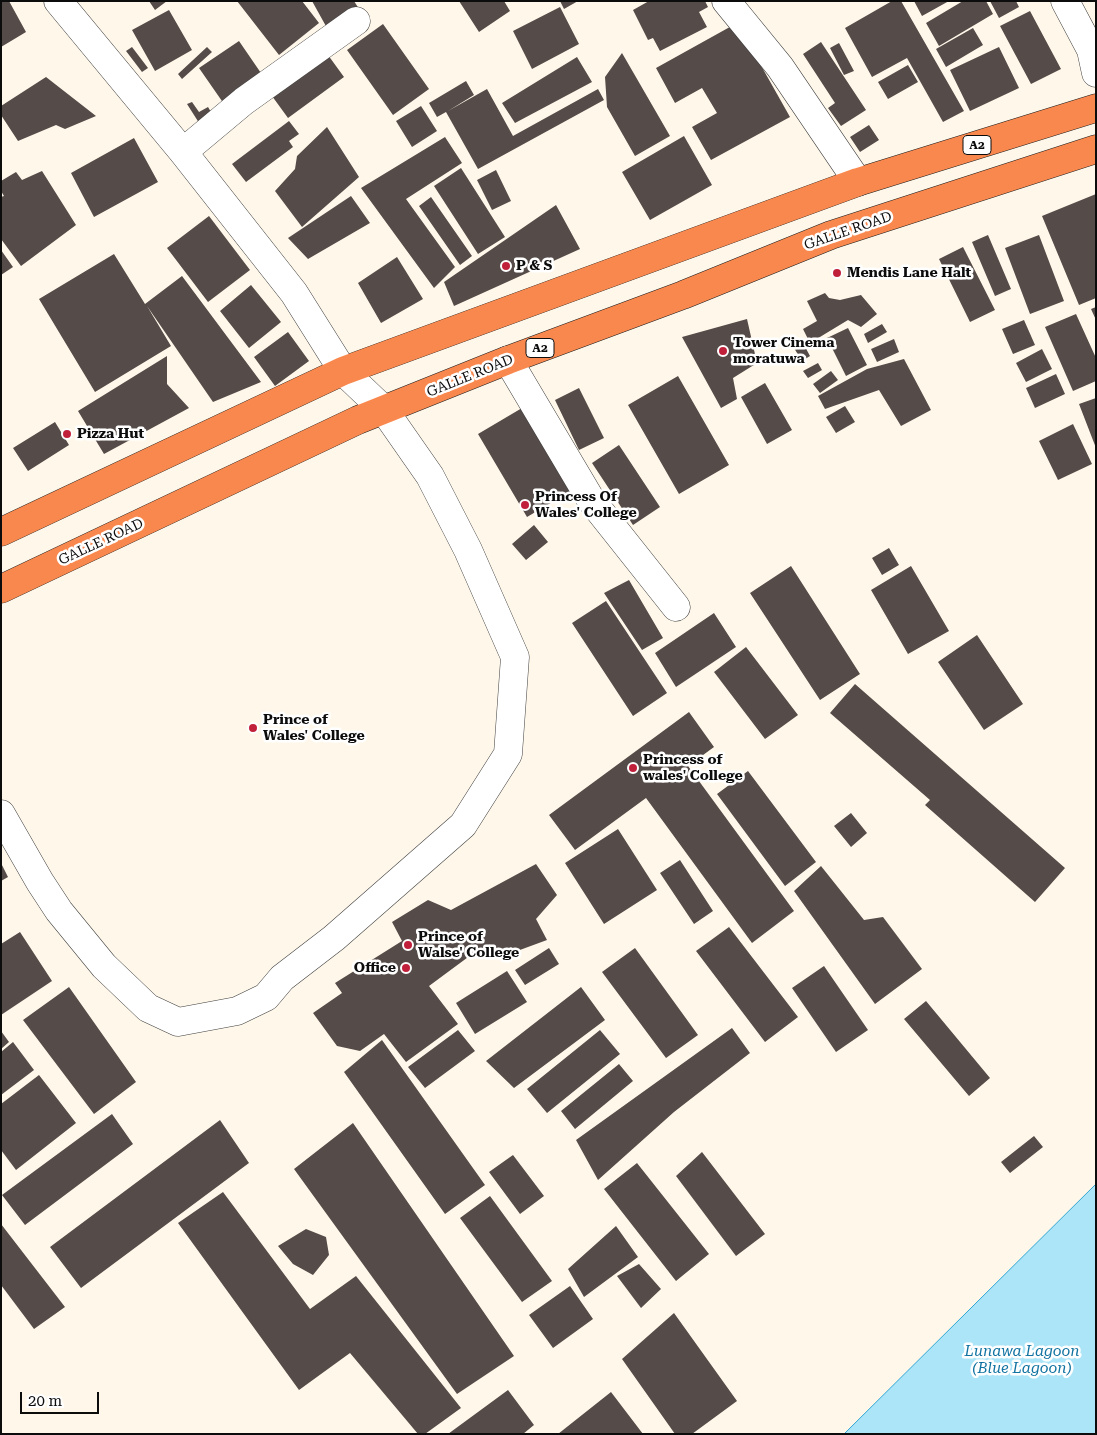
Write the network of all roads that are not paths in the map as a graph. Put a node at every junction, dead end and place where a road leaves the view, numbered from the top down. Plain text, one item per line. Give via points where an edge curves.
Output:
1 (58, 1) edge
2 (726, 1) edge
3 (1065, 1) edge
4 (356, 21) dead end
5 (1096, 74) edge
6 (1096, 108) edge
7 (1096, 150) edge
8 (183, 152) junction
9 (858, 182) junction
10 (508, 360) junction
11 (343, 371) junction
12 (384, 410) junction
13 (1, 532) edge
14 (1, 589) edge
15 (676, 607) dead end
16 (1, 814) edge

1 - 8 street
2 - 9 street via 780,67
3 - 5 street via 1091,50
4 - 8 street via 244,101
6 - 9 highway, A2
7 - 10 highway, GALLE ROAD / A2 via 831,235 683,295
8 - 11 street via 294,294
9 - 11 highway, A2
10 - 12 highway, GALLE ROAD / A2
10 - 15 street via 592,500
11 - 12 street
11 - 13 highway, A2
12 - 14 highway, GALLE ROAD / A2
12 - 16 street via 430,476 468,550 515,657 508,754 463,825 334,938 282,978 266,997 237,1011 178,1022 148,1008 104,966 40,882

